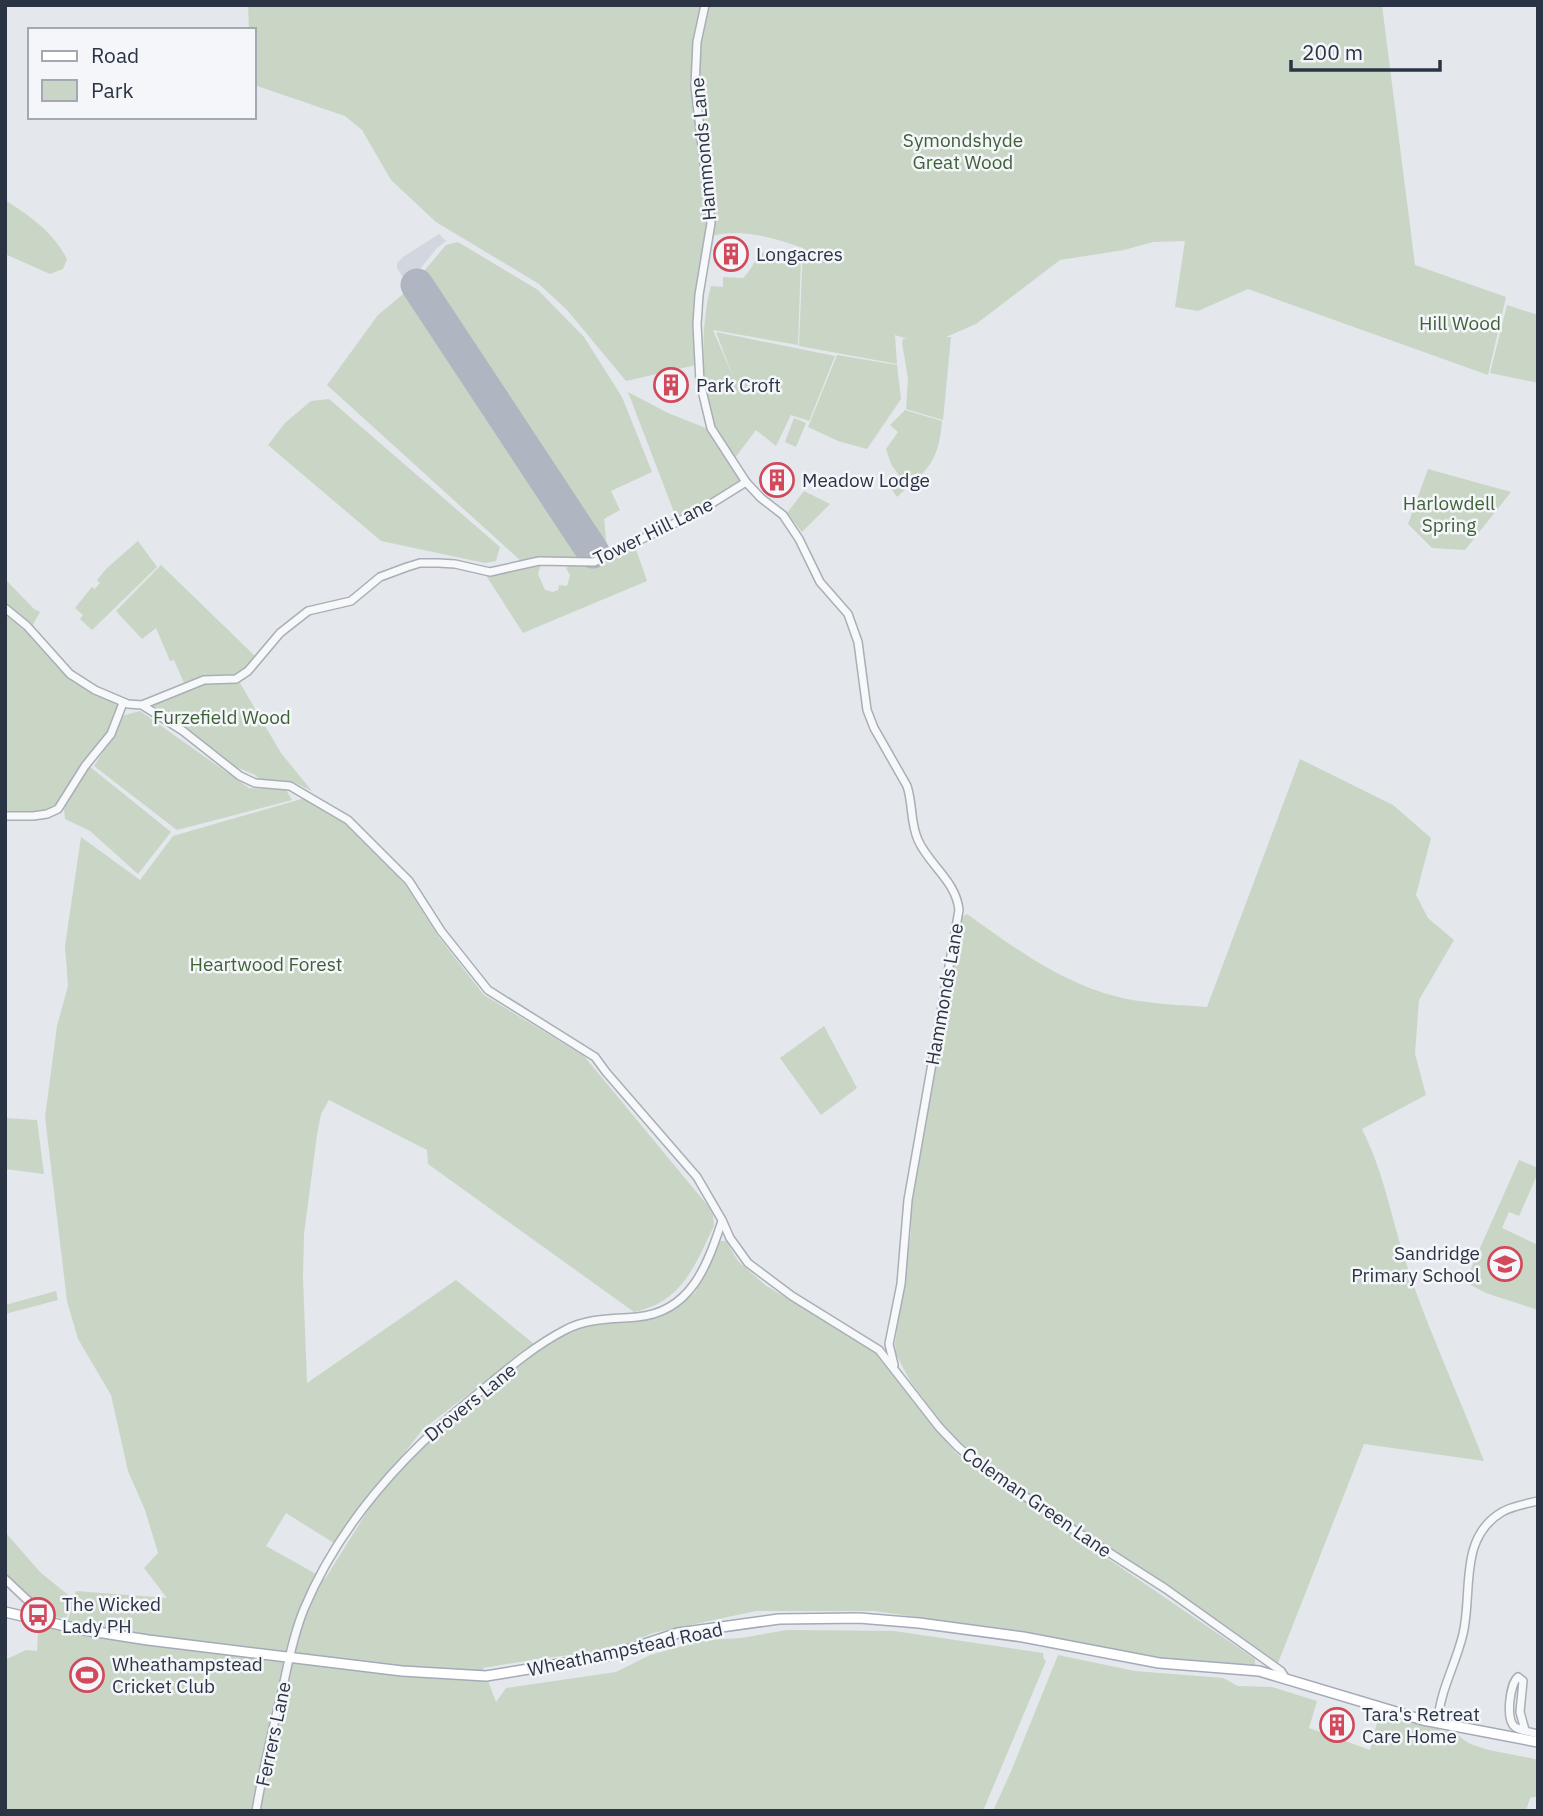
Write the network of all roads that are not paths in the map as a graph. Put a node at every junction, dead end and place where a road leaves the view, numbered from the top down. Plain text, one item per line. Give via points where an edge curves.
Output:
1 (705, 5) edge
2 (746, 482) junction
3 (5, 608) edge
4 (123, 703) junction
5 (142, 705) junction
6 (5, 816) edge
7 (722, 1220) junction
8 (718, 1233) junction
9 (729, 1235) junction
10 (889, 1344) junction
11 (880, 1350) junction
12 (894, 1366) junction
13 (1538, 1501) edge
14 (5, 1579) edge
15 (5, 1612) edge
16 (43, 1621) junction
17 (289, 1657) junction
18 (1286, 1679) junction
19 (1438, 1721) junction
20 (1525, 1730) junction
21 (1538, 1734) edge
22 (1538, 1742) edge
23 (256, 1811) edge

1 - 2 street, Hammonds Lane via 695,86 711,223 697,314 700,382 714,436
2 - 5 street, Tower Hill Lane via 698,512 594,562 539,561 490,572 455,564 407,567 380,577 351,601 308,611 236,679 204,680
2 - 10 street, Hammonds Lane via 783,515 820,582 848,614 858,642 867,710 907,786 919,843 958,900
3 - 4 street, Coleman Green Lane via 70,674
4 - 5 street, Coleman Green Lane
4 - 6 street via 111,734 58,808 47,814
5 - 7 street, Coleman Green Lane via 240,776 255,783 290,786 348,820 409,881 488,990 596,1057 697,1177
7 - 8 street, Drovers Lane
7 - 9 street, Coleman Green Lane
8 - 9 street
8 - 17 street, Drovers Lane via 692,1290 681,1300 651,1315 579,1323 565,1330 542,1343 412,1450 365,1505 325,1566 303,1610
9 - 11 street, Coleman Green Lane via 748,1263 764,1276
10 - 11 street
10 - 12 street, Hammonds Lane
11 - 12 street, Coleman Green Lane
12 - 18 street, Coleman Green Lane via 939,1427 976,1462 1166,1589
13 - 19 street via 1504,1510 1477,1537 1470,1558 1463,1633 1440,1699
14 - 16 street via 39,1611
15 - 16 main road, Wheathampstead Road
16 - 17 main road, Wheathampstead Road via 112,1635
17 - 18 main road, Wheathampstead Road via 494,1676 608,1656 692,1631 779,1619 859,1618 1001,1633 1159,1663 1245,1669
17 - 23 street, Ferrers Lane
18 - 19 main road, Wheathampstead Road
19 - 22 main road, Wheathampstead Road
20 - 20 street via 1520,1712 1522,1681 1518,1677 1512,1685 1510,1720
20 - 21 street

